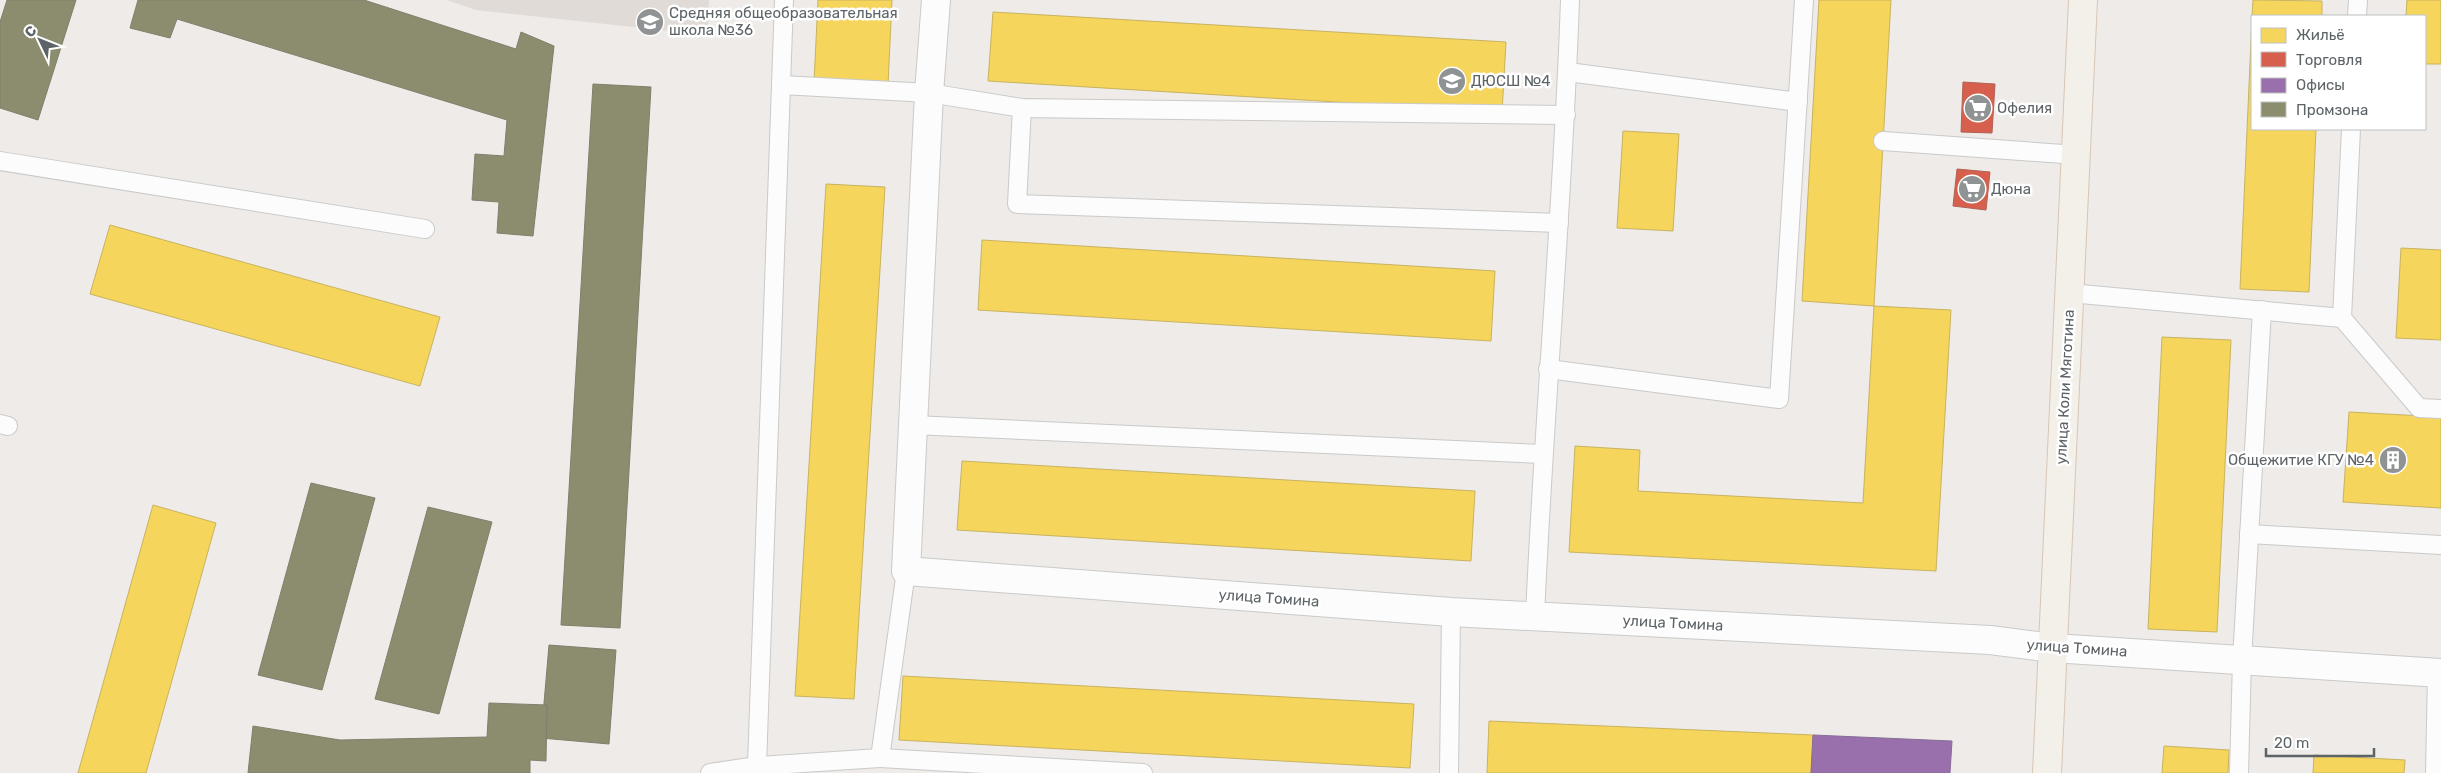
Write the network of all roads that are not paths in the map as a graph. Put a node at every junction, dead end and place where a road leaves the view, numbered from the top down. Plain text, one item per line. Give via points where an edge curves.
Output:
1 (784, 0) edge
2 (936, 0) edge
3 (1570, 0) edge
4 (1804, 0) edge
5 (2082, 0) edge
6 (2358, 0) edge
7 (2357, 15) edge
8 (1568, 72) junction
9 (782, 86) junction
10 (929, 93) junction
11 (1798, 102) junction
12 (1022, 108) junction
13 (1566, 115) junction
14 (2352, 130) edge
15 (1884, 141) dead end
16 (2077, 155) junction
17 (0, 160) edge
18 (1558, 223) junction
19 (425, 229) dead end
20 (2070, 293) junction
21 (2262, 310) junction
22 (2342, 318) junction
23 (1548, 369) junction
24 (2441, 409) edge
25 (913, 425) junction
26 (1542, 454) junction
27 (2249, 534) junction
28 (2441, 545) edge
29 (906, 571) junction
30 (1452, 612) junction
31 (1535, 616) junction
32 (2053, 648) junction
33 (2242, 660) junction
34 (2439, 673) edge
35 (880, 758) junction
36 (757, 766) junction
37 (710, 773) edge
38 (1143, 773) edge
39 (1449, 773) edge
40 (2046, 773) edge
41 (2239, 773) edge
42 (2435, 773) edge

1 - 9 lane
2 - 10 street
3 - 8 lane
4 - 11 lane
5 - 16 main road, улица Коли Мяготина
6 - 7 lane
8 - 11 lane
8 - 13 lane
9 - 10 lane
9 - 36 lane
10 - 12 lane
10 - 25 street
11 - 23 lane via 1804,132 1779,399
12 - 13 lane
12 - 18 lane via 1017,204
13 - 18 lane
14 - 22 lane
15 - 16 lane
16 - 20 main road, улица Коли Мяготина
17 - 19 lane
18 - 23 lane
20 - 21 lane
20 - 32 main road, улица Коли Мяготина
21 - 22 lane
21 - 27 lane
22 - 24 lane via 2419,408
23 - 26 lane
25 - 26 lane
25 - 29 street
26 - 31 lane
27 - 28 lane
27 - 33 lane
29 - 30 street, улица Томина
29 - 35 lane
30 - 31 street, улица Томина
30 - 39 lane
31 - 32 street, улица Томина via 1990,640
32 - 33 street, улица Томина
32 - 40 main road, улица Коли Мяготина
33 - 34 street, улица Томина
33 - 41 lane
34 - 42 lane
35 - 36 lane
35 - 38 lane
36 - 37 lane

